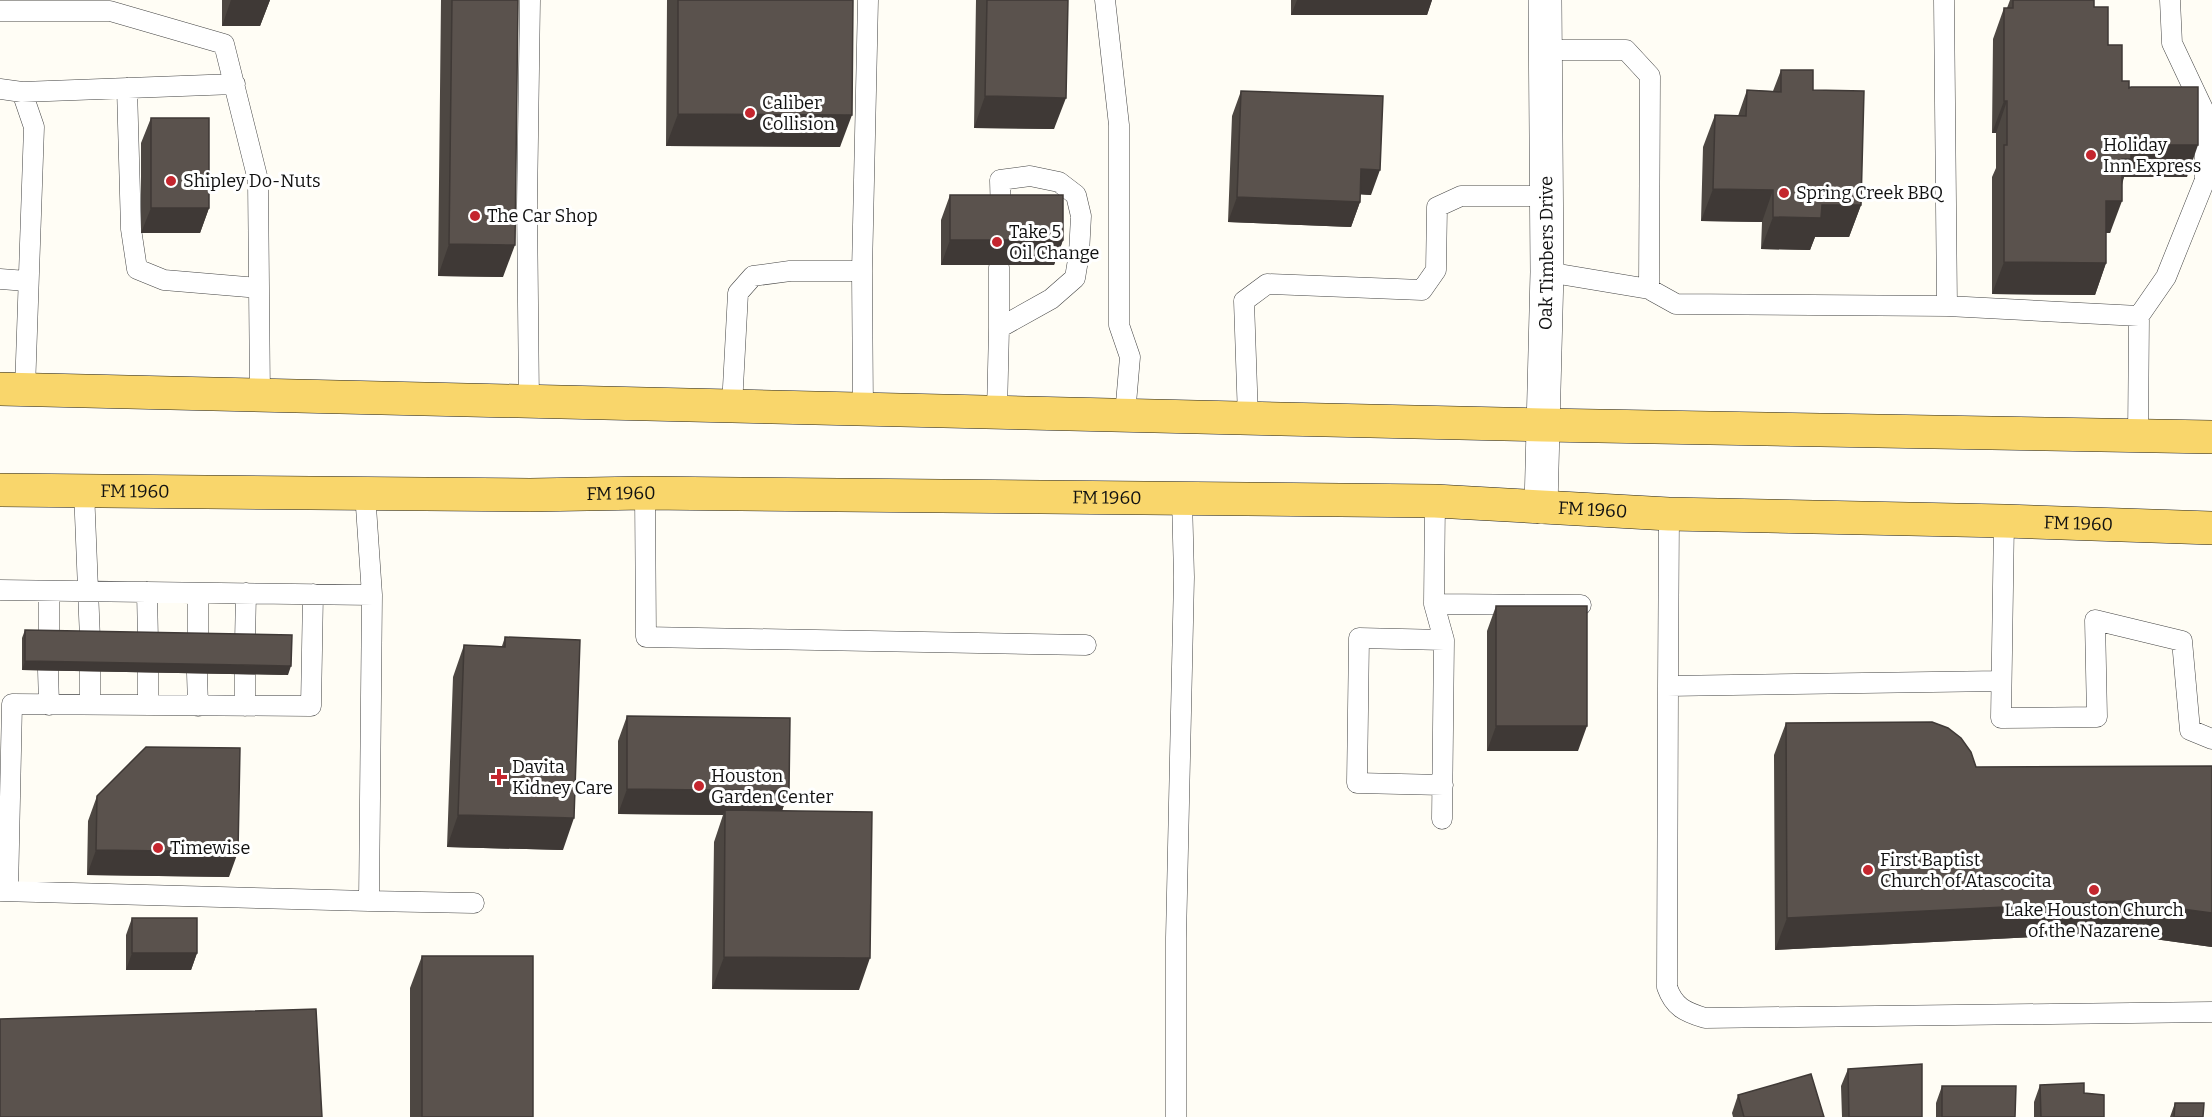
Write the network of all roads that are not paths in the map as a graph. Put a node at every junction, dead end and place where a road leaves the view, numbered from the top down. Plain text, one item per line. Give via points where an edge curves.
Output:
1 (530, 0) edge
2 (868, 0) edge
3 (1105, 0) edge
4 (1545, 0) edge
5 (1944, 0) edge
6 (2170, 0) edge
7 (0, 11) edge
8 (1546, 50) junction
9 (235, 84) junction
10 (127, 88) junction
11 (0, 89) edge
12 (22, 92) junction
13 (1547, 196) junction
14 (1000, 217) edge
15 (999, 267) dead end
16 (862, 271) junction
17 (1547, 272) junction
18 (0, 279) edge
19 (27, 281) junction
20 (259, 288) junction
21 (1649, 289) junction
22 (1947, 306) junction
23 (2139, 316) junction
24 (999, 328) junction
25 (12, 389) edge
26 (260, 395) junction
27 (529, 401) junction
28 (732, 406) junction
29 (863, 409) junction
30 (997, 412) junction
31 (1125, 415) junction
32 (1248, 418) junction
33 (1543, 425) junction
34 (2138, 436) junction
35 (2212, 437) edge
36 (0, 490) edge
37 (84, 490) junction
38 (365, 492) junction
39 (645, 494) junction
40 (1182, 498) junction
41 (1435, 501) junction
42 (1541, 507) junction
43 (1669, 514) junction
44 (2004, 521) junction
45 (2212, 528) edge
46 (0, 590) edge
47 (49, 591) junction
48 (89, 591) junction
49 (147, 592) junction
50 (198, 593) junction
51 (246, 593) junction
52 (312, 594) junction
53 (372, 595) junction
54 (1434, 604) junction
55 (1581, 605) edge
56 (49, 639) edge
57 (90, 639) edge
58 (148, 640) edge
59 (1444, 640) junction
60 (198, 642) edge
61 (245, 642) edge
62 (1086, 645) dead end
63 (48, 670) edge
64 (90, 671) edge
65 (148, 672) edge
66 (197, 673) edge
67 (245, 674) edge
68 (2000, 681) junction
69 (1668, 686) junction
70 (49, 705) junction
71 (90, 705) junction
72 (148, 705) junction
73 (198, 706) junction
74 (245, 706) junction
75 (6, 730) edge
76 (2212, 739) edge
77 (5, 778) edge
78 (1443, 785) junction
79 (1442, 819) dead end
80 (5, 825) edge
81 (4, 891) edge
82 (369, 901) junction
83 (474, 903) dead end
84 (2212, 1012) edge
85 (1176, 1117) edge

1 - 27 lane via 526,205
2 - 16 lane
3 - 31 lane via 1119,125 1119,326 1130,357
4 - 8 street, Oak Timbers Drive
5 - 22 lane
6 - 23 lane via 2172,43 2205,113 2205,180 2166,277
7 - 9 lane via 110,11 224,44
8 - 13 street, Oak Timbers Drive
8 - 21 lane via 1626,50 1650,76
9 - 10 lane
9 - 20 lane via 258,180
10 - 12 lane
10 - 20 lane via 131,229 137,269 164,280
11 - 12 lane
12 - 19 lane via 34,127
13 - 17 street, Oak Timbers Drive
13 - 32 lane via 1461,196 1437,207 1436,270 1422,290 1267,284 1244,301
14 - 24 lane via 1000,180 1030,176 1059,182 1077,195 1081,216 1075,278 1051,298
15 - 24 lane
16 - 28 lane via 790,271 753,276 738,292
16 - 29 lane
17 - 21 lane
17 - 33 street, Oak Timbers Drive
18 - 19 lane
19 - 25 lane
20 - 26 lane
21 - 22 lane via 1676,304
22 - 23 lane
23 - 34 lane
24 - 30 lane
25 - 26 main road
26 - 27 main road
27 - 28 main road
28 - 29 main road
29 - 30 main road
30 - 31 main road
31 - 32 main road
32 - 33 main road
33 - 34 main road
33 - 42 street, Oak Timbers Drive
34 - 35 main road
36 - 37 main road, FM 1960 / FM 1960
37 - 38 main road, FM 1960 / FM 1960
37 - 48 lane
38 - 39 main road, FM 1960 / FM 1960
38 - 53 lane
39 - 40 main road, FM 1960 / FM 1960
39 - 62 lane via 646,637
40 - 41 main road, FM 1960 / FM 1960
40 - 85 lane
41 - 42 main road, FM 1960 / FM 1960
41 - 54 lane
42 - 43 main road, FM 1960 / FM 1960
43 - 44 main road, FM 1960 / FM 1960
43 - 69 lane
44 - 45 main road, FM 1960 / FM 1960
44 - 68 lane
46 - 47 lane
47 - 48 lane
47 - 56 lane
48 - 49 lane
48 - 57 lane
49 - 50 lane
49 - 58 lane
50 - 51 lane
50 - 60 lane
51 - 52 lane
51 - 61 lane
52 - 53 lane
52 - 74 lane via 311,706
53 - 82 lane
54 - 55 lane
54 - 59 lane
59 - 78 lane
59 - 78 lane via 1359,638 1357,783
63 - 70 lane
64 - 71 lane
65 - 72 lane
66 - 73 lane
67 - 74 lane
68 - 69 lane
68 - 76 lane via 2001,718 2097,717 2095,620 2182,641 2190,730
69 - 84 lane via 1666,987 1678,1008 1705,1018
70 - 71 lane
70 - 75 lane via 12,704
71 - 72 lane
72 - 73 lane
73 - 74 lane
75 - 77 lane
77 - 80 lane
78 - 79 lane
80 - 81 lane
81 - 82 lane
82 - 83 lane

